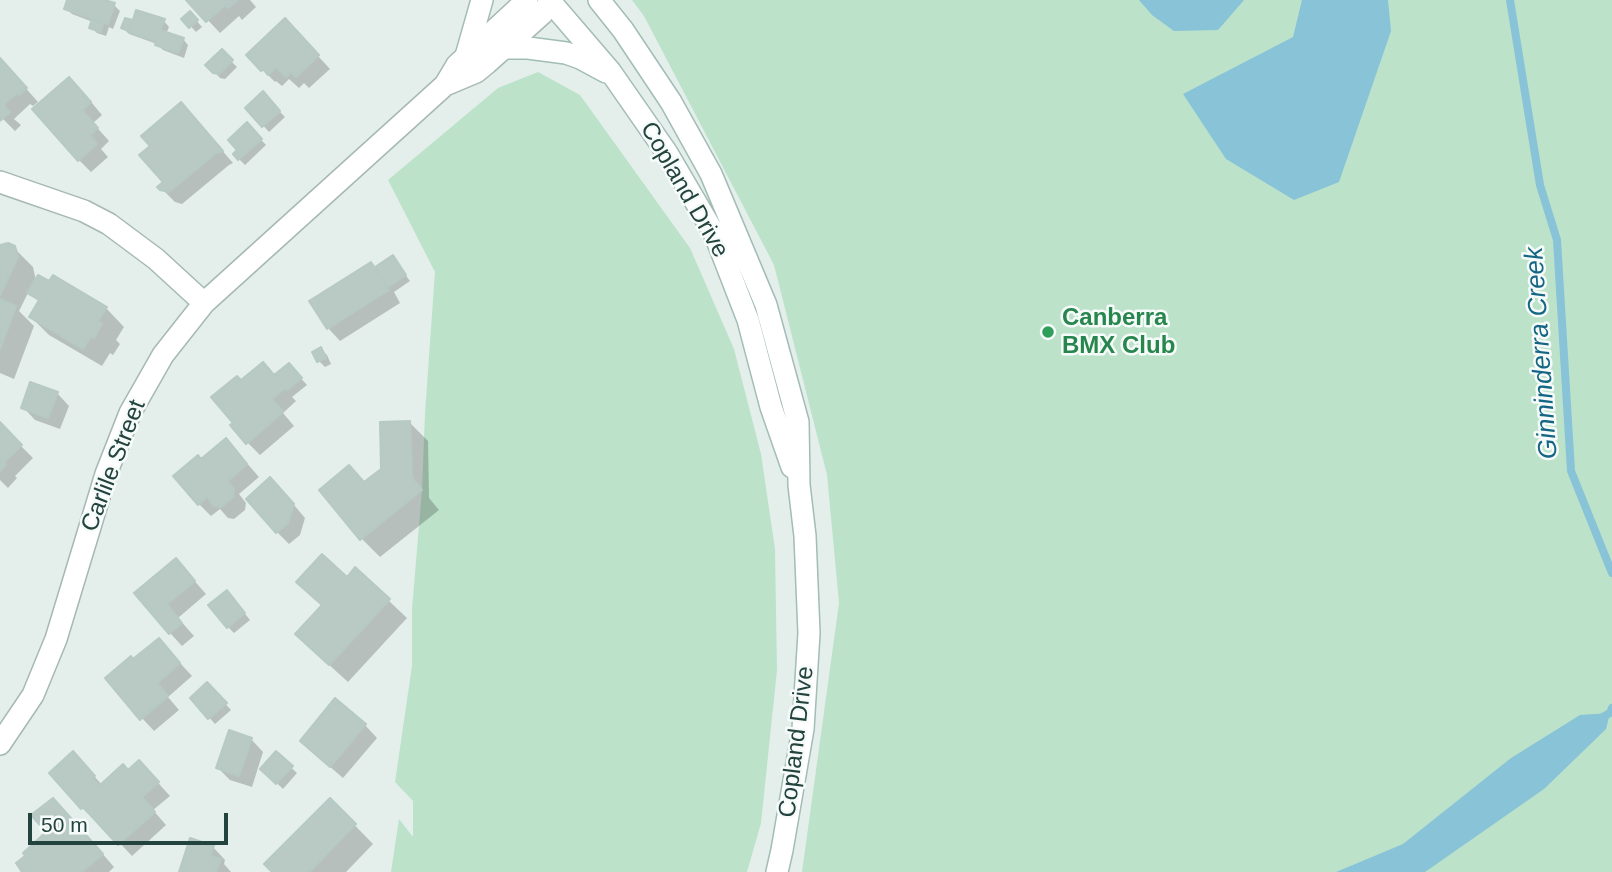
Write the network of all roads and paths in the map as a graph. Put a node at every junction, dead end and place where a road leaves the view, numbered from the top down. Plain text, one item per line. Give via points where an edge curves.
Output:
1 (482, 0) edge
2 (527, 0) edge
3 (599, 0) edge
4 (550, 1) edge
5 (505, 48) junction
6 (466, 56) junction
7 (614, 76) junction
8 (445, 85) junction
9 (0, 182) edge
10 (204, 303) junction
11 (788, 424) junction
12 (0, 744) edge
13 (777, 872) edge

1 - 6 main road
2 - 6 main road, Carlile Street
3 - 11 main road, Copland Drive via 671,102 711,174 766,305
4 - 5 main road, Carlile Street
4 - 7 main road, Copland Drive
5 - 7 main road via 566,53
5 - 8 main road, Carlile Street via 476,72
6 - 8 main road, Carlile Street
7 - 11 main road, Copland Drive via 715,235
8 - 10 main road, Carlile Street
9 - 10 main road via 109,224
10 - 12 main road, Carlile Street via 163,355 130,412 106,474 57,639 33,695
11 - 13 main road, Copland Drive via 805,536 809,633 803,729

